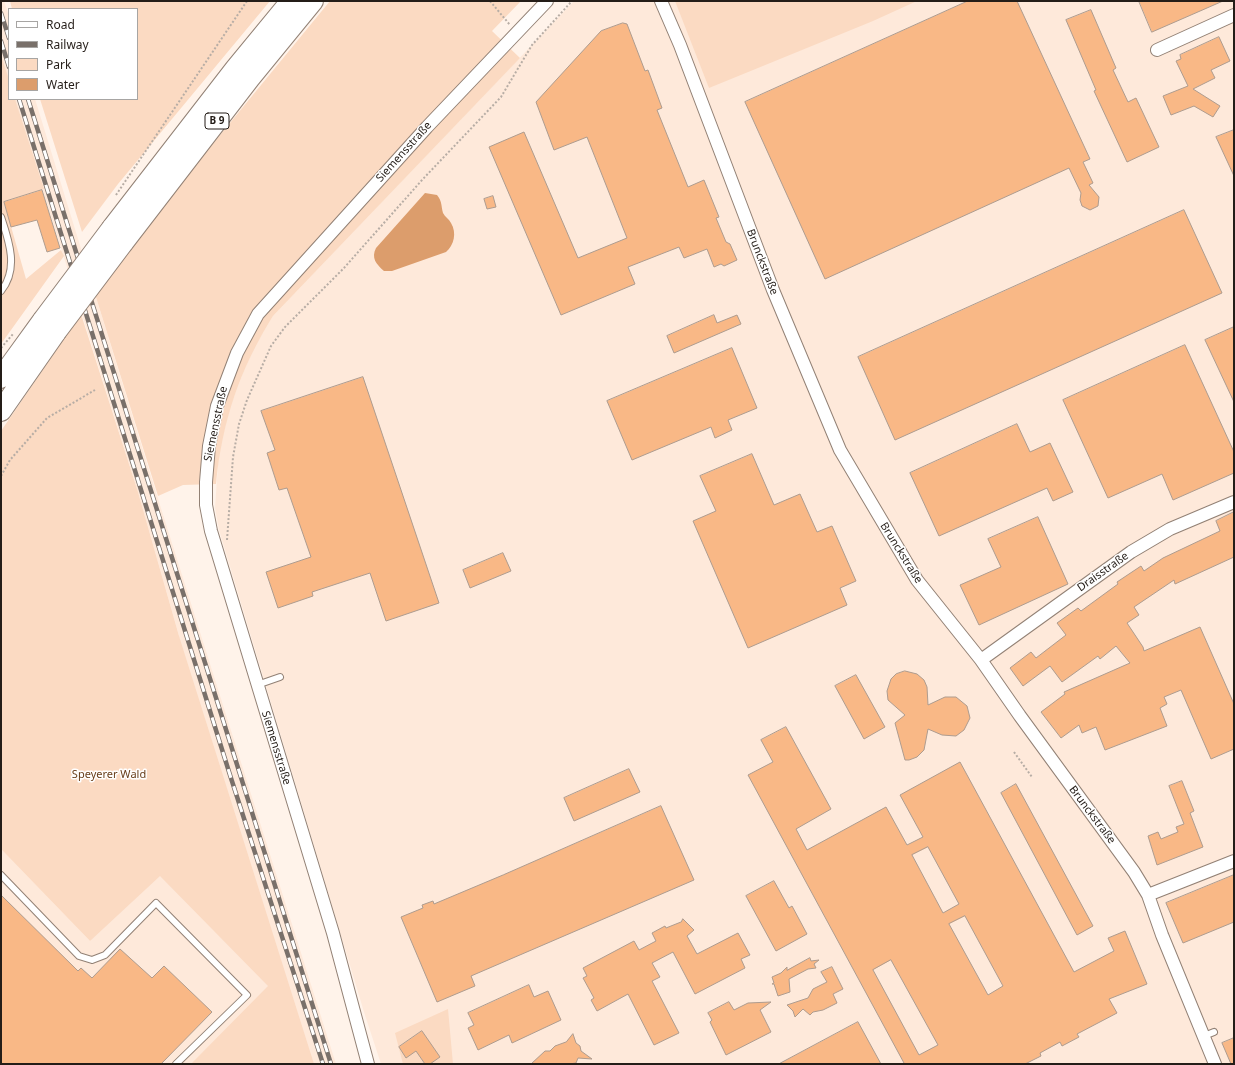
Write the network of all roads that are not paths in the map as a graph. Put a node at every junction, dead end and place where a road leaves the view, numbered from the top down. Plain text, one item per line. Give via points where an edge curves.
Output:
1 (291, 1) edge
2 (314, 1) edge
3 (547, 1) edge
4 (661, 1) edge
5 (1234, 15) edge
6 (1157, 50) dead end
7 (1, 217) edge
8 (117, 236) junction
9 (1, 291) edge
10 (49, 326) junction
11 (1, 378) edge
12 (1, 411) edge
13 (1234, 502) edge
14 (981, 660) junction
15 (280, 677) dead end
16 (257, 685) junction
17 (1234, 861) edge
18 (1, 875) edge
19 (1148, 895) junction
20 (176, 1064) edge
21 (368, 1064) edge
22 (1215, 1064) edge

1 - 8 highway, B 9 via 235,69
2 - 8 highway, B 9
3 - 16 street, Siemensstraße via 427,126 258,314 226,377 209,446 206,505 220,565
4 - 14 street, Brunckstraße via 773,290 840,450 917,580
5 - 6 street
7 - 9 lane via 12,259 10,271
8 - 10 highway, B 9, bridge
10 - 11 highway, B 9
10 - 12 highway, B 9
13 - 14 street, Draisstraße via 1170,529 1131,552
14 - 19 street, Brunckstraße
15 - 16 lane
16 - 21 street, Siemensstraße via 333,932
17 - 19 street
18 - 20 lane via 79,956 92,960 105,955 156,903 247,995
19 - 22 street, Brunckstraße via 1162,935 1209,1034

